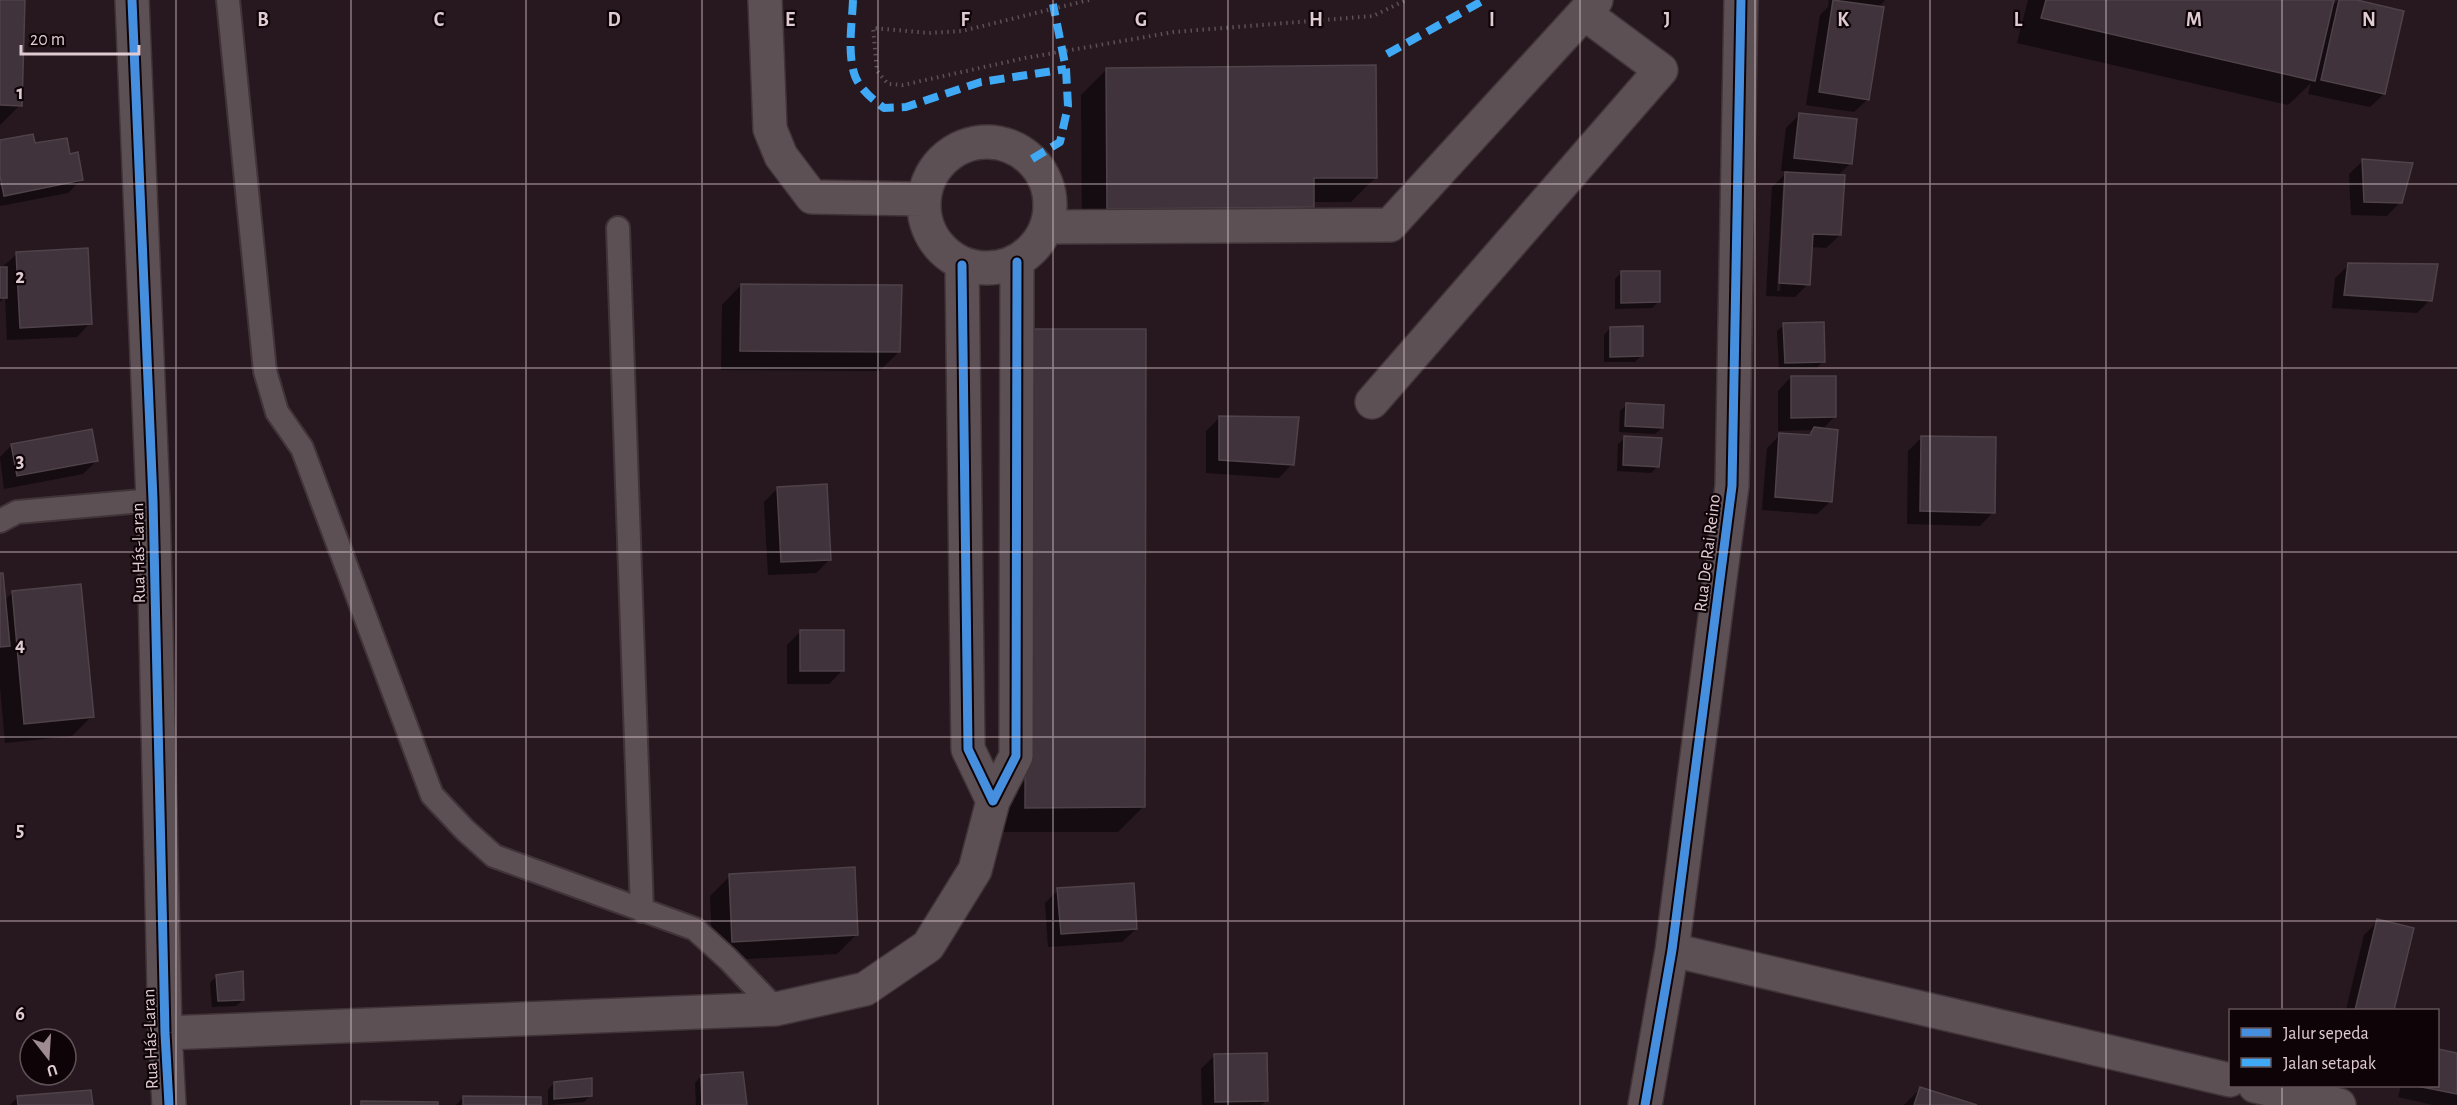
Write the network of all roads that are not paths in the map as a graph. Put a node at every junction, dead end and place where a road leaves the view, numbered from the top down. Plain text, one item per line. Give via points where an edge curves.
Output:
1 (132, 0) edge
2 (228, 0) edge
3 (765, 0) edge
4 (1741, 0) edge
5 (1590, 6) edge
6 (921, 199) junction
7 (1047, 227) junction
8 (618, 228) dead end
9 (1017, 262) junction
10 (962, 265) junction
11 (1372, 402) dead end
12 (153, 500) junction
13 (0, 521) edge
14 (993, 801) junction
15 (642, 910) junction
16 (1672, 950) junction
17 (776, 1009) junction
18 (165, 1033) junction
19 (2229, 1080) edge
20 (2259, 1087) edge
21 (169, 1105) edge
22 (1645, 1105) edge
23 (2339, 1105) edge

1 - 12 street, Rua Hás-Laran
2 - 15 lane via 265,371 277,412 302,448 432,795 494,856
3 - 6 street via 770,129 781,156 812,197
4 - 16 street, Rua De Rai Reino via 1732,486
5 - 7 street via 1390,225
5 - 11 street via 1661,70
6 - 7 street via 935,165 964,144 1001,142 1032,159 1050,191
6 - 10 street via 931,238
7 - 9 street via 1035,247
8 - 15 lane
9 - 10 street via 990,270
9 - 14 street via 1016,756
10 - 14 street via 968,749
12 - 13 lane via 17,512
12 - 18 street, Rua Hás-Laran
14 - 17 street via 975,870 928,946 865,989
15 - 17 lane via 695,929
16 - 19 street
16 - 22 street, Rua De Rai Reino
17 - 18 street
18 - 21 street, Rua Hás-Laran
20 - 23 street

